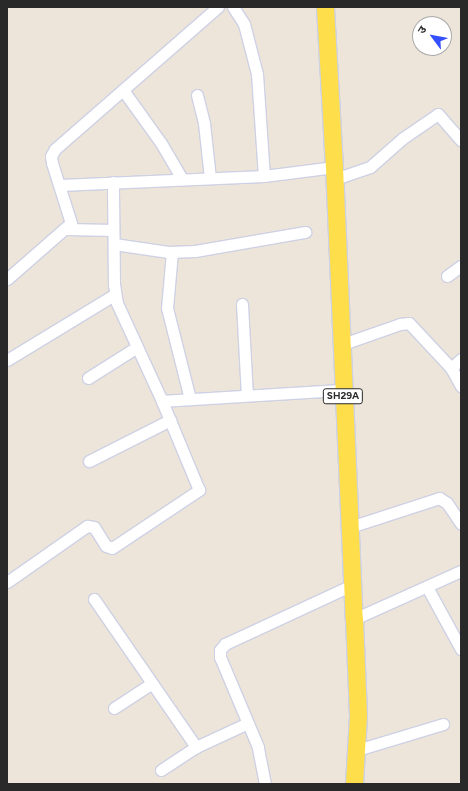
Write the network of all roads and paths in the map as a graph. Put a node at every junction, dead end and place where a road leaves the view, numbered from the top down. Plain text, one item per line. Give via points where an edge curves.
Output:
1 (218, 7) edge
2 (233, 7) edge
3 (325, 7) edge
4 (123, 90) junction
5 (197, 96) dead end
6 (461, 140) edge
7 (335, 173) junction
8 (264, 176) junction
9 (210, 178) junction
10 (182, 179) junction
11 (113, 182) junction
12 (60, 185) junction
13 (67, 229) junction
14 (113, 230) junction
15 (305, 232) dead end
16 (114, 244) junction
17 (172, 252) junction
18 (461, 266) edge
19 (447, 276) dead end
20 (7, 279) edge
21 (114, 295) junction
22 (242, 304) dead end
23 (340, 345) junction
24 (137, 347) junction
25 (461, 359) edge
26 (7, 360) edge
27 (451, 368) junction
28 (88, 378) dead end
29 (461, 386) edge
30 (343, 390) junction
31 (247, 395) junction
32 (190, 399) junction
33 (162, 401) junction
34 (170, 420) junction
35 (89, 461) dead end
36 (461, 524) edge
37 (350, 527) junction
38 (461, 571) edge
39 (7, 582) edge
40 (352, 585) junction
41 (427, 586) junction
42 (94, 599) dead end
43 (354, 619) junction
44 (461, 649) edge
45 (152, 683) junction
46 (114, 708) dead end
47 (248, 723) junction
48 (444, 724) dead end
49 (196, 747) junction
50 (357, 750) junction
51 (162, 770) dead end
52 (265, 784) edge
53 (354, 784) edge

1 - 4 street
2 - 8 street via 244,24 257,74
3 - 7 main road, SH29A
4 - 10 street via 161,143
4 - 12 street via 52,153 52,163
5 - 9 street via 204,123
6 - 7 street via 438,114 403,138 370,167
7 - 8 street
7 - 23 main road, SH29A
8 - 9 street
9 - 10 street
10 - 11 street
11 - 12 street
11 - 14 street
12 - 13 street via 72,218
13 - 14 street
13 - 20 street
14 - 16 street
15 - 17 street via 223,248
16 - 17 street
16 - 21 street
17 - 32 street via 167,308
18 - 19 street
21 - 24 street
21 - 26 street
22 - 31 street
23 - 27 street via 409,323
23 - 30 main road, SH29A
24 - 28 street
24 - 33 street
25 - 27 street
27 - 29 street
30 - 31 street
30 - 37 main road, SH29A
31 - 32 street
32 - 33 street
33 - 34 street
34 - 35 street
34 - 39 street via 199,485 198,492 112,548 106,546 94,527 87,526
36 - 37 street via 447,503 439,498
37 - 40 main road, SH29A
38 - 41 street
40 - 43 main road, SH29A
40 - 47 street via 222,647 220,657
41 - 43 street
41 - 44 street
42 - 45 street
43 - 50 main road, SH29A
45 - 46 street
45 - 49 street
47 - 49 street
47 - 52 street via 260,753
48 - 50 street
49 - 51 street
50 - 53 main road, SH29A

